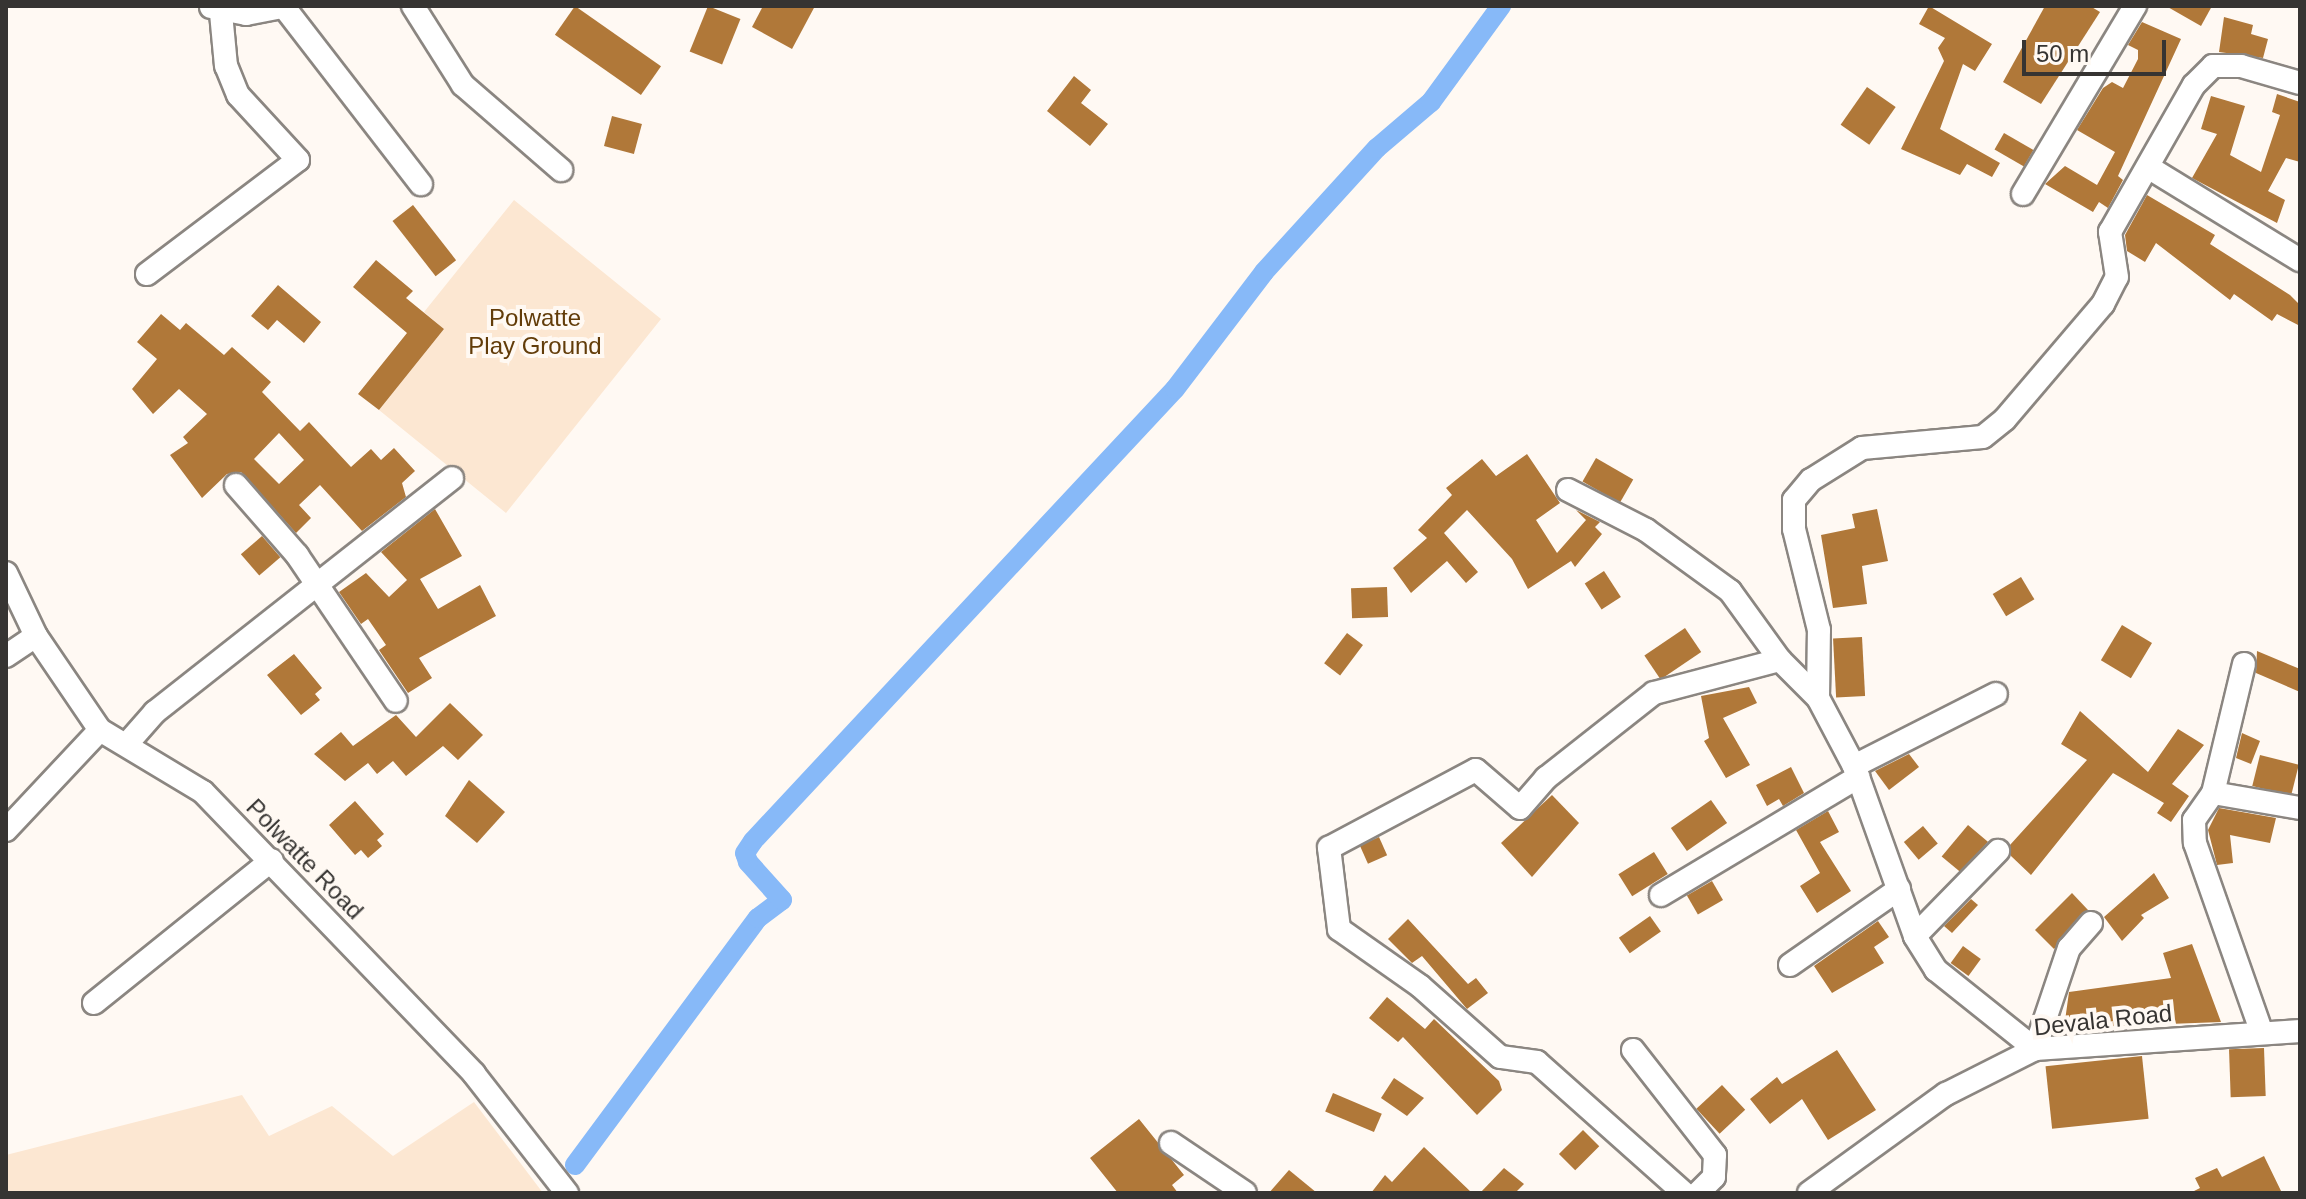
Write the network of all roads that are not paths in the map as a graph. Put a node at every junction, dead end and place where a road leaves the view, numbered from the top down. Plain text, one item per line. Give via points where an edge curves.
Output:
1 (286, 6) edge
2 (413, 6) edge
3 (2135, 6) edge
4 (215, 9) edge
5 (2300, 83) edge
6 (2148, 167) junction
7 (561, 170) dead end
8 (421, 184) dead end
9 (2023, 194) dead end
10 (2300, 260) edge
11 (147, 274) dead end
12 (452, 478) dead end
13 (236, 485) dead end
14 (1568, 490) dead end
15 (6, 573) edge
16 (316, 590) junction
17 (36, 636) junction
18 (6, 656) edge
19 (1780, 660) junction
20 (2244, 664) dead end
21 (1996, 694) dead end
22 (1818, 698) junction
23 (396, 701) dead end
24 (100, 730) junction
25 (126, 745) junction
26 (1856, 771) junction
27 (2213, 793) junction
28 (2300, 808) edge
29 (6, 830) edge
30 (1998, 851) dead end
31 (272, 860) junction
32 (1899, 889) junction
33 (1661, 895) dead end
34 (2091, 923) dead end
35 (1915, 936) junction
36 (1790, 965) dead end
37 (94, 1003) dead end
38 (2300, 1031) edge
39 (2262, 1033) junction
40 (2035, 1049) junction
41 (1633, 1050) dead end
42 (1171, 1143) dead end
43 (567, 1193) edge
44 (1245, 1193) edge
45 (1684, 1193) edge
46 (1698, 1193) edge
47 (1809, 1193) edge

1 - 4 street
1 - 8 street
2 - 7 street via 463,85
3 - 9 street
4 - 11 street via 226,66 238,95 298,160
5 - 6 street via 2241,66 2213,66 2194,85
6 - 10 street
6 - 22 street via 2110,232 2117,277 2103,304 2005,419 1983,437 1862,448 1799,491 1792,515 1819,630
12 - 16 street
13 - 16 street via 297,555
14 - 19 street via 1646,530 1730,591
15 - 17 street, Polwatte Road
16 - 23 street
16 - 25 street via 155,712
17 - 18 street
17 - 24 street, Polwatte Road
19 - 22 street
19 - 45 street via 1654,693 1546,778 1520,808 1476,770 1329,848 1339,929 1420,986 1500,1057 1537,1062
20 - 27 street
21 - 26 street
22 - 26 street
24 - 25 street, Polwatte Road
24 - 29 street
25 - 31 street, Polwatte Road via 203,792
26 - 32 street
26 - 33 street
27 - 28 street
27 - 39 street via 2194,820 2195,843
30 - 35 street
31 - 37 street
31 - 43 street, Polwatte Road via 474,1074
32 - 35 street
32 - 36 street
34 - 40 street via 2069,948
35 - 40 street via 1936,970
38 - 39 street, Devala Road
39 - 40 street, Devala Road
40 - 47 street, Devala Road via 1946,1094
41 - 46 street via 1715,1155 1714,1177
42 - 44 street

